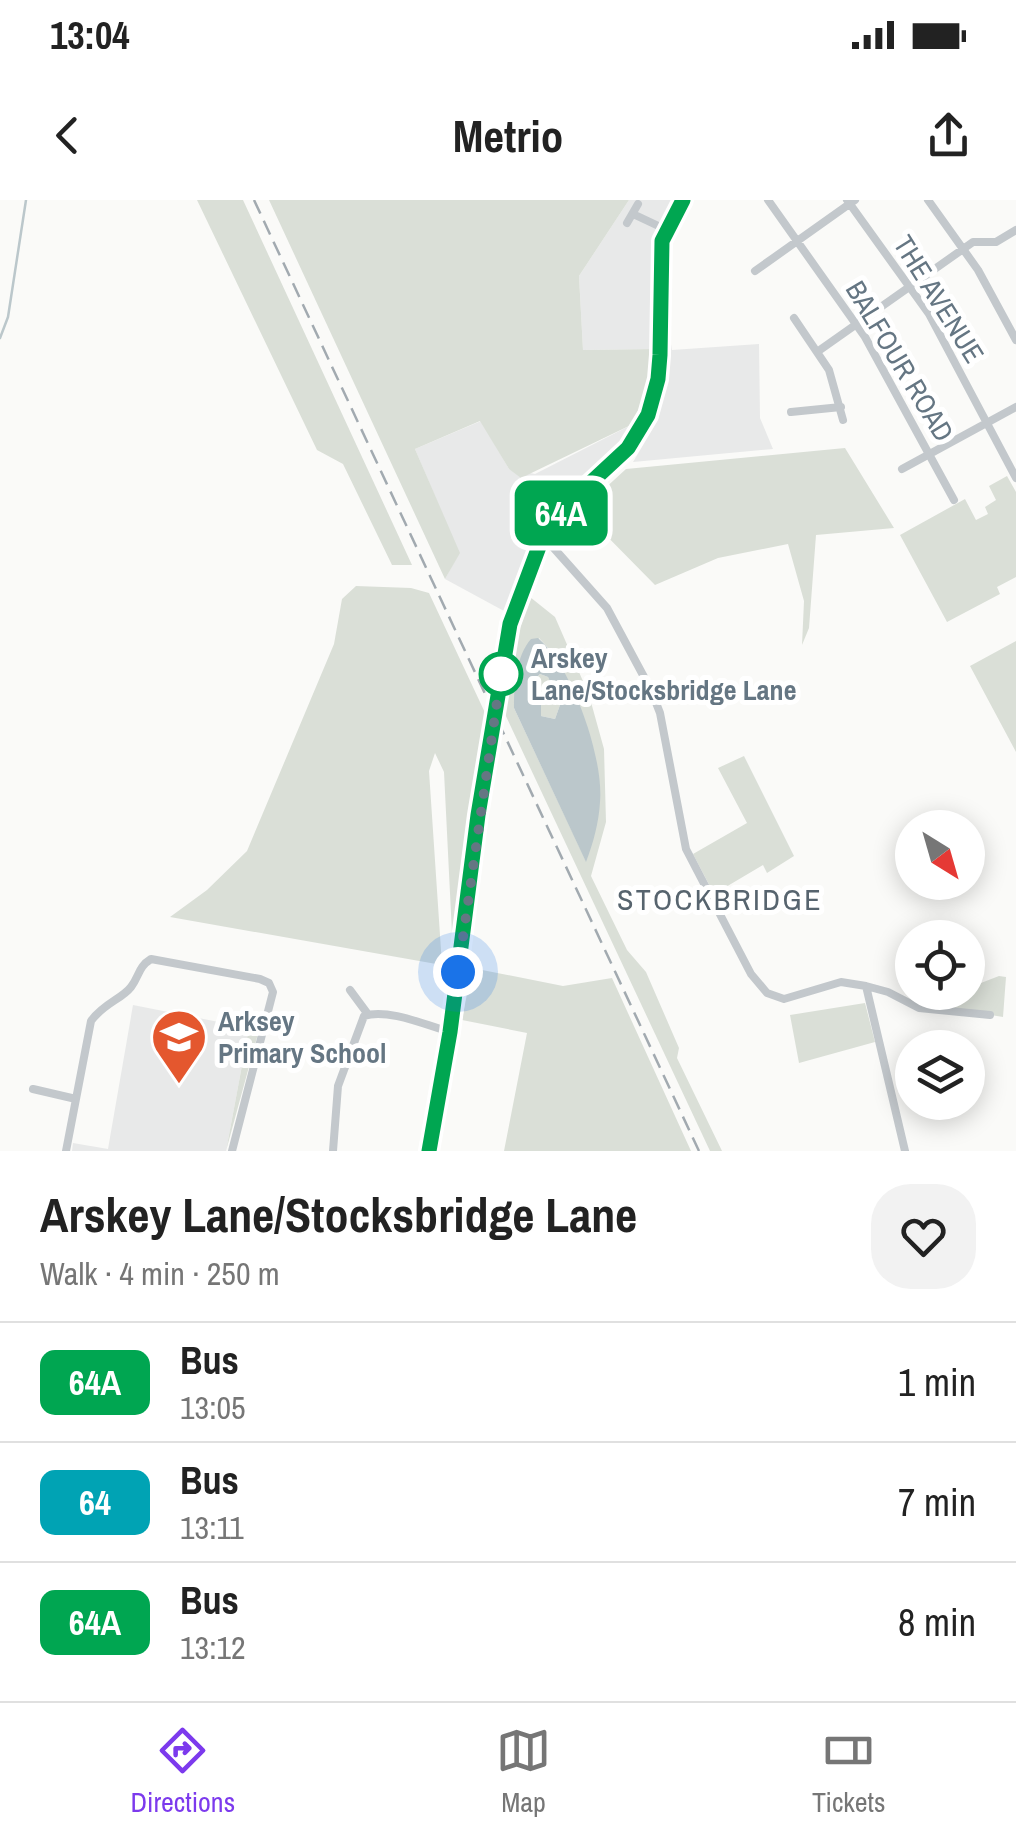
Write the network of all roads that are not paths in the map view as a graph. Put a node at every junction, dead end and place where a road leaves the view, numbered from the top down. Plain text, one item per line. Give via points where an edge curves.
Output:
1 (683, 200) edge
2 (768, 200) edge
3 (928, 200) edge
4 (851, 201) edge
5 (638, 204) dead end
6 (632, 214) junction
7 (627, 224) dead end
8 (668, 230) junction
9 (1016, 230) edge
10 (797, 241) junction
11 (963, 249) junction
12 (755, 271) dead end
13 (910, 287) junction
14 (794, 318) dead end
15 (856, 325) junction
16 (1016, 340) edge
17 (818, 352) junction
18 (840, 407) junction
19 (1016, 408) edge
20 (791, 412) dead end
21 (843, 420) dead end
22 (987, 424) junction
23 (929, 454) junction
24 (902, 469) dead end
25 (1016, 478) edge
26 (954, 500) dead end
27 (543, 536) junction
28 (866, 986) junction
29 (350, 990) dead end
30 (367, 1014) junction
31 (990, 1015) dead end
32 (450, 1032) junction
33 (33, 1089) dead end
34 (76, 1099) junction
35 (66, 1151) edge
36 (232, 1151) edge
37 (333, 1151) edge
38 (429, 1151) edge
39 (905, 1151) edge

1 - 8 street
2 - 10 street, BALFOUR ROAD
3 - 11 street
4 - 10 street
4 - 13 street, THE AVENUE
5 - 6 street
6 - 7 street
6 - 8 street
8 - 27 street via 660,251 658,379 648,415 628,448
9 - 11 street
10 - 12 street
10 - 15 street, BALFOUR ROAD
11 - 13 street
11 - 16 street
13 - 15 street
13 - 22 street, THE AVENUE
14 - 17 street
15 - 17 street
15 - 23 street, BALFOUR ROAD
17 - 18 street
18 - 20 street
18 - 21 street
19 - 22 street
22 - 23 street
22 - 25 street, THE AVENUE
23 - 24 street
23 - 26 street, BALFOUR ROAD
27 - 28 street via 608,608 651,690 686,850 751,974 767,993 784,1000 841,982
27 - 32 street via 510,624
28 - 31 street via 919,1008
28 - 39 street
29 - 30 street
30 - 32 street
30 - 37 street via 338,1086
32 - 38 street
33 - 34 street
34 - 35 street
34 - 36 street via 91,1021 131,987 141,965 152,959 260,979 274,992

